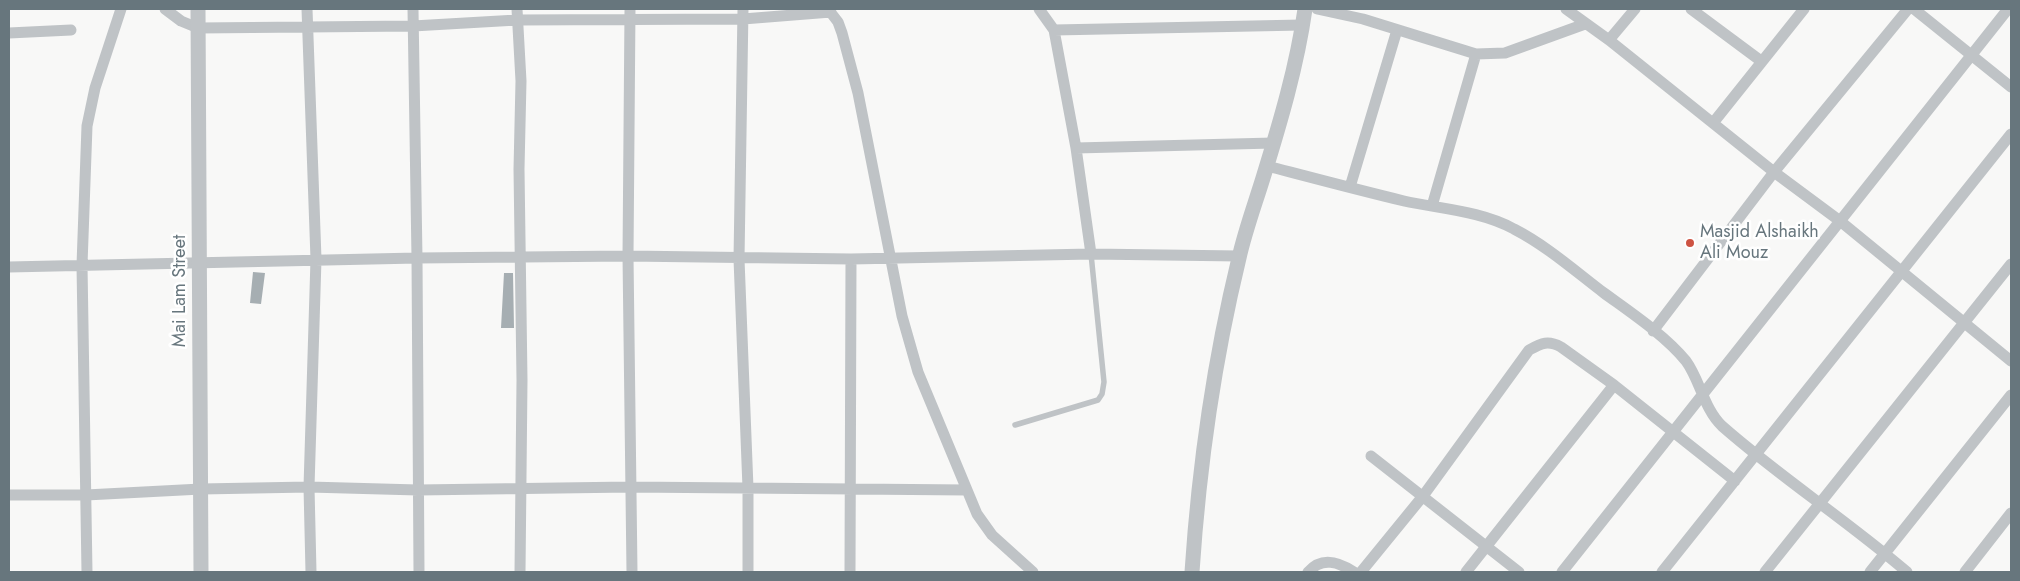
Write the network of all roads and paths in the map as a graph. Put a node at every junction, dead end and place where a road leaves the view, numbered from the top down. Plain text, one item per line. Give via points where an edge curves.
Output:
1 (121, 9) edge
2 (165, 9) edge
3 (198, 9) edge
4 (308, 9) edge
5 (413, 9) edge
6 (1039, 9) edge
7 (1305, 9) edge
8 (1317, 9) edge
9 (1566, 9) edge
10 (1635, 9) edge
11 (1691, 9) edge
12 (1804, 9) edge
13 (1908, 9) edge
14 (1914, 9) edge
15 (2008, 9) edge
16 (830, 11) edge
17 (630, 14) edge
18 (743, 14) edge
19 (517, 15) edge
20 (1585, 24) junction
21 (1302, 25) junction
22 (413, 26) junction
23 (308, 27) junction
24 (198, 28) junction
25 (71, 30) dead end
26 (1054, 30) junction
27 (1397, 30) junction
28 (9, 33) edge
29 (1609, 40) junction
30 (1476, 54) junction
31 (1971, 56) junction
32 (1761, 61) junction
33 (2011, 88) edge
34 (1713, 123) junction
35 (2011, 134) edge
36 (1273, 143) junction
37 (1076, 148) junction
38 (1267, 166) junction
39 (1774, 172) junction
40 (1350, 187) junction
41 (1432, 206) junction
42 (1840, 221) junction
43 (1091, 254) junction
44 (628, 256) junction
45 (1239, 256) junction
46 (417, 258) junction
47 (521, 258) junction
48 (892, 258) junction
49 (739, 259) junction
50 (851, 259) junction
51 (316, 260) junction
52 (199, 263) junction
53 (2011, 264) edge
54 (82, 265) junction
55 (9, 267) edge
56 (1902, 272) junction
57 (1963, 324) junction
58 (1653, 331) junction
59 (2011, 361) edge
60 (1614, 385) junction
61 (1702, 395) junction
62 (2011, 395) edge
63 (1015, 425) dead end
64 (1674, 431) junction
65 (1757, 454) junction
66 (1372, 456) dead end
67 (1735, 481) junction
68 (309, 487) junction
69 (630, 487) junction
70 (748, 488) junction
71 (849, 488) junction
72 (201, 489) junction
73 (520, 489) junction
74 (418, 490) junction
75 (967, 490) junction
76 (9, 495) edge
77 (86, 495) junction
78 (1422, 496) junction
79 (1819, 505) junction
80 (2011, 513) edge
81 (1487, 547) junction
82 (1885, 553) junction
83 (87, 572) edge
84 (201, 572) edge
85 (311, 572) edge
86 (419, 572) edge
87 (520, 572) edge
88 (632, 572) edge
89 (748, 572) edge
90 (850, 572) edge
91 (1033, 572) edge
92 (1192, 572) edge
93 (1308, 572) edge
94 (1354, 572) edge
95 (1361, 572) edge
96 (1466, 572) edge
97 (1519, 572) edge
98 (1562, 572) edge
99 (1662, 572) edge
100 (1765, 572) edge
101 (1870, 572) edge
102 (1908, 572) edge
103 (1965, 572) edge

1 - 54 street via 95,88 87,126
2 - 24 street
3 - 24 street, Mai Lam Street
4 - 23 street
5 - 22 street
6 - 26 street
7 - 21 street
8 - 27 street
9 - 20 street
10 - 29 street
11 - 32 street
12 - 32 street
13 - 39 street
14 - 31 street
15 - 31 street
16 - 18 street
16 - 48 street via 842,33 858,93
17 - 18 street
17 - 19 street
17 - 44 street
18 - 49 street
19 - 22 street
19 - 47 street
20 - 29 street
20 - 30 street via 1505,53
21 - 26 street
21 - 36 street
22 - 23 street
22 - 46 street
23 - 24 street
23 - 51 street
24 - 52 street, Mai Lam Street
25 - 28 street
26 - 37 street
27 - 30 street
27 - 40 street
29 - 34 street
30 - 41 street
31 - 33 street
31 - 42 street
32 - 34 street
34 - 39 street
35 - 56 street
36 - 37 street
36 - 38 street
37 - 43 street
38 - 40 street
38 - 45 street
39 - 42 street
39 - 58 street
40 - 41 street
41 - 58 street via 1479,215 1515,229 1566,263
42 - 56 street
42 - 61 street
43 - 45 street
43 - 48 street
43 - 63 lane via 1104,382 1102,394 1098,400
44 - 47 street
44 - 49 street
44 - 69 street
45 - 92 street via 1209,404
46 - 47 street
46 - 51 street
46 - 74 street
47 - 73 street
48 - 50 street
48 - 75 street via 902,316 915,363
49 - 50 street
49 - 70 street
50 - 71 street
51 - 52 street
51 - 68 street
52 - 54 street
52 - 72 street, Mai Lam Street
53 - 57 street
54 - 55 street
54 - 77 street
56 - 57 street
56 - 65 street
57 - 59 street
57 - 79 street
58 - 61 street via 1686,361
60 - 64 street
60 - 78 street via 1554,343 1545,341 1529,350
60 - 81 street
61 - 64 street
61 - 65 street via 1720,424
62 - 82 street
64 - 67 street
64 - 98 street
65 - 67 street
65 - 79 street
66 - 78 street
67 - 99 street
68 - 72 street
68 - 74 street
68 - 85 street
69 - 70 street
69 - 73 street
69 - 88 street
70 - 71 street
70 - 89 street
71 - 75 street
71 - 90 street
72 - 77 street
72 - 84 street, Mai Lam Street
73 - 74 street
73 - 87 street
74 - 86 street
75 - 91 street via 977,514 992,535
76 - 77 street
77 - 83 street
78 - 81 street
78 - 95 street
79 - 82 street
79 - 100 street
80 - 103 street
81 - 96 street
81 - 97 street
82 - 101 street
82 - 102 street
93 - 94 street via 1328,562 1337,562

